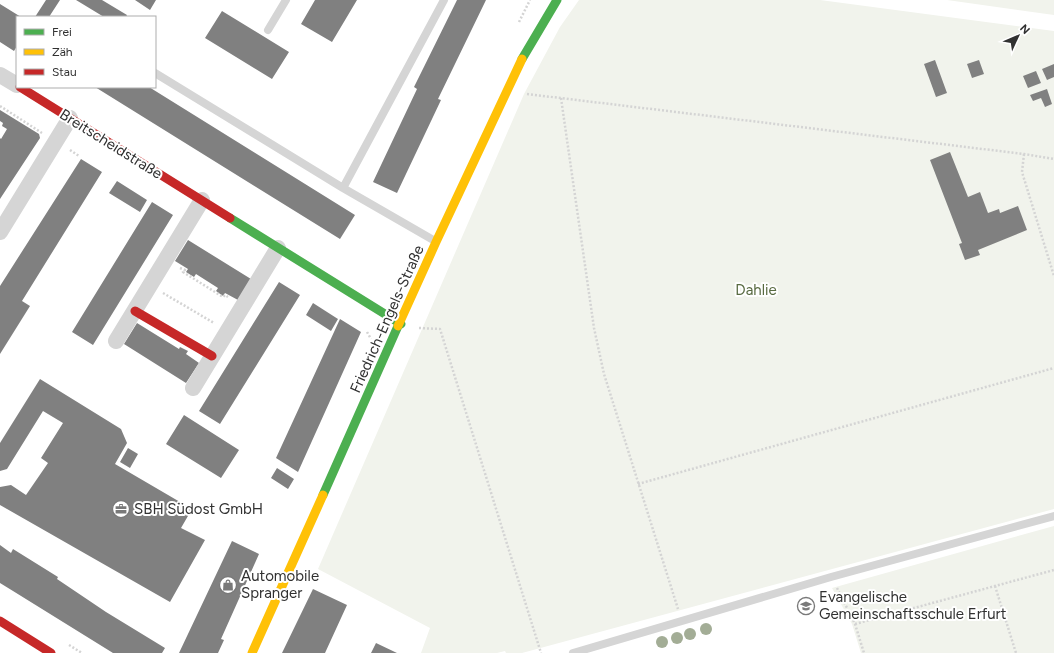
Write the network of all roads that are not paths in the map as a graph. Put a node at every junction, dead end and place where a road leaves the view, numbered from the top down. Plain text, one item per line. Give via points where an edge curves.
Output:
1 (286, 0) edge
2 (444, 0) edge
3 (557, 0) edge
4 (268, 30) dead end
5 (156, 74) edge
6 (0, 75) edge
7 (16, 84) edge
8 (22, 88) edge
9 (70, 118) junction
10 (343, 188) junction
11 (202, 200) junction
12 (0, 232) edge
13 (436, 242) junction
14 (278, 248) junction
15 (135, 311) junction
16 (401, 324) junction
17 (116, 341) dead end
18 (212, 356) junction
19 (193, 388) dead end
20 (1054, 516) edge
21 (0, 622) edge
22 (52, 653) edge
23 (252, 653) edge
24 (573, 653) edge

1 - 4 lane
2 - 10 lane
3 - 13 street, Friedrich-Engels-Straße via 523,57
5 - 10 lane
6 - 7 street
8 - 9 street, Breitscheidstraße via 39,95
9 - 11 street, Breitscheidstraße
9 - 12 street
10 - 13 lane
11 - 14 street, Breitscheidstraße
11 - 15 street
13 - 16 street, Friedrich-Engels-Straße
14 - 16 street, Breitscheidstraße
14 - 18 street
15 - 17 street
15 - 18 street
16 - 23 street, Friedrich-Engels-Straße
18 - 19 street
20 - 24 lane via 831,577
21 - 22 street

